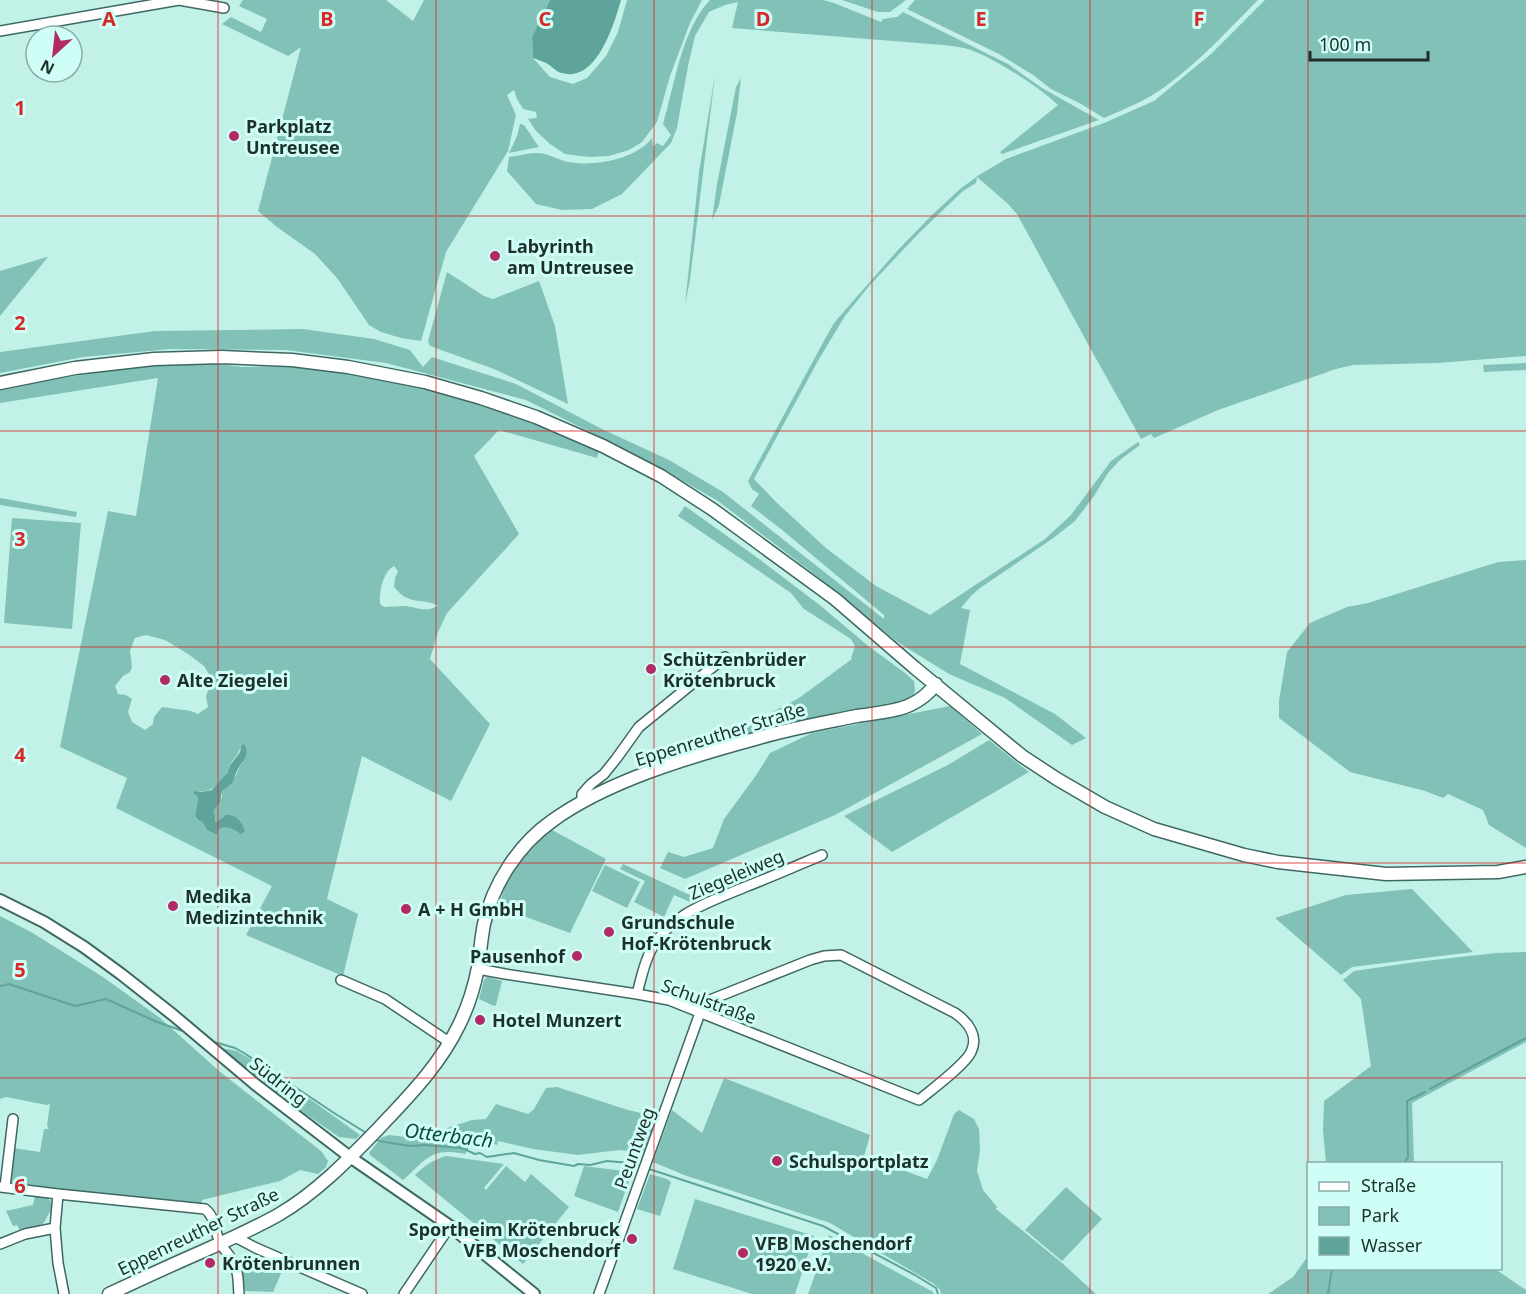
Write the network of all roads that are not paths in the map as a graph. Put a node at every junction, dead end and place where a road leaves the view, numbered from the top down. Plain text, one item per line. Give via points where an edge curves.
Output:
1 (178, 0) edge
2 (224, 8) dead end
3 (0, 31) edge
4 (0, 383) edge
5 (724, 657) dead end
6 (936, 684) junction
7 (582, 802) junction
8 (822, 855) dead end
9 (1526, 867) edge
10 (0, 900) edge
11 (478, 969) junction
12 (340, 980) dead end
13 (636, 994) junction
14 (700, 1013) junction
15 (449, 1042) junction
16 (13, 1119) dead end
17 (350, 1157) junction
18 (2, 1187) edge
19 (58, 1194) junction
20 (450, 1226) junction
21 (55, 1228) junction
22 (236, 1237) junction
23 (0, 1244) edge
24 (220, 1244) junction
25 (64, 1294) edge
26 (109, 1294) edge
27 (239, 1294) edge
28 (362, 1294) edge
29 (404, 1294) edge
30 (534, 1294) edge
31 (599, 1294) edge

1 - 2 street
1 - 3 street
4 - 6 main road via 86,366 221,357 348,367 409,378 481,398 603,446 712,509 835,599
5 - 7 street, Eppenreuther Straße via 639,727 610,766 586,789
6 - 7 main road, Eppenreuther Straße via 908,706 756,738 638,776
6 - 9 main road via 1022,756 1105,807 1154,829 1278,862 1386,874 1498,872
7 - 11 main road, Eppenreuther Straße via 548,824 513,859 490,903
8 - 13 street, Ziegeleiweg via 698,906 673,923 651,950
10 - 17 street, Südring via 84,947
11 - 13 street, Schulstraße
11 - 15 main road, Eppenreuther Straße via 469,1003
12 - 15 street via 386,999
13 - 14 street, Schulstraße via 669,1000
14 - 14 street, Schulstraße via 705,1002 714,998 810,960 841,956 955,1013 965,1020 974,1041 963,1062 920,1100
14 - 31 street, Peuntweg
15 - 17 main road, Eppenreuther Straße via 428,1073
16 - 18 street
17 - 20 street, Südring
17 - 22 main road, Eppenreuther Straße via 301,1200
18 - 19 street
19 - 21 street
19 - 24 street via 205,1209 210,1213
20 - 29 street
20 - 30 street, Südring
21 - 23 street
21 - 25 street
22 - 24 main road, Eppenreuther Straße
22 - 28 street
24 - 26 main road, Eppenreuther Straße
24 - 27 street via 232,1257

